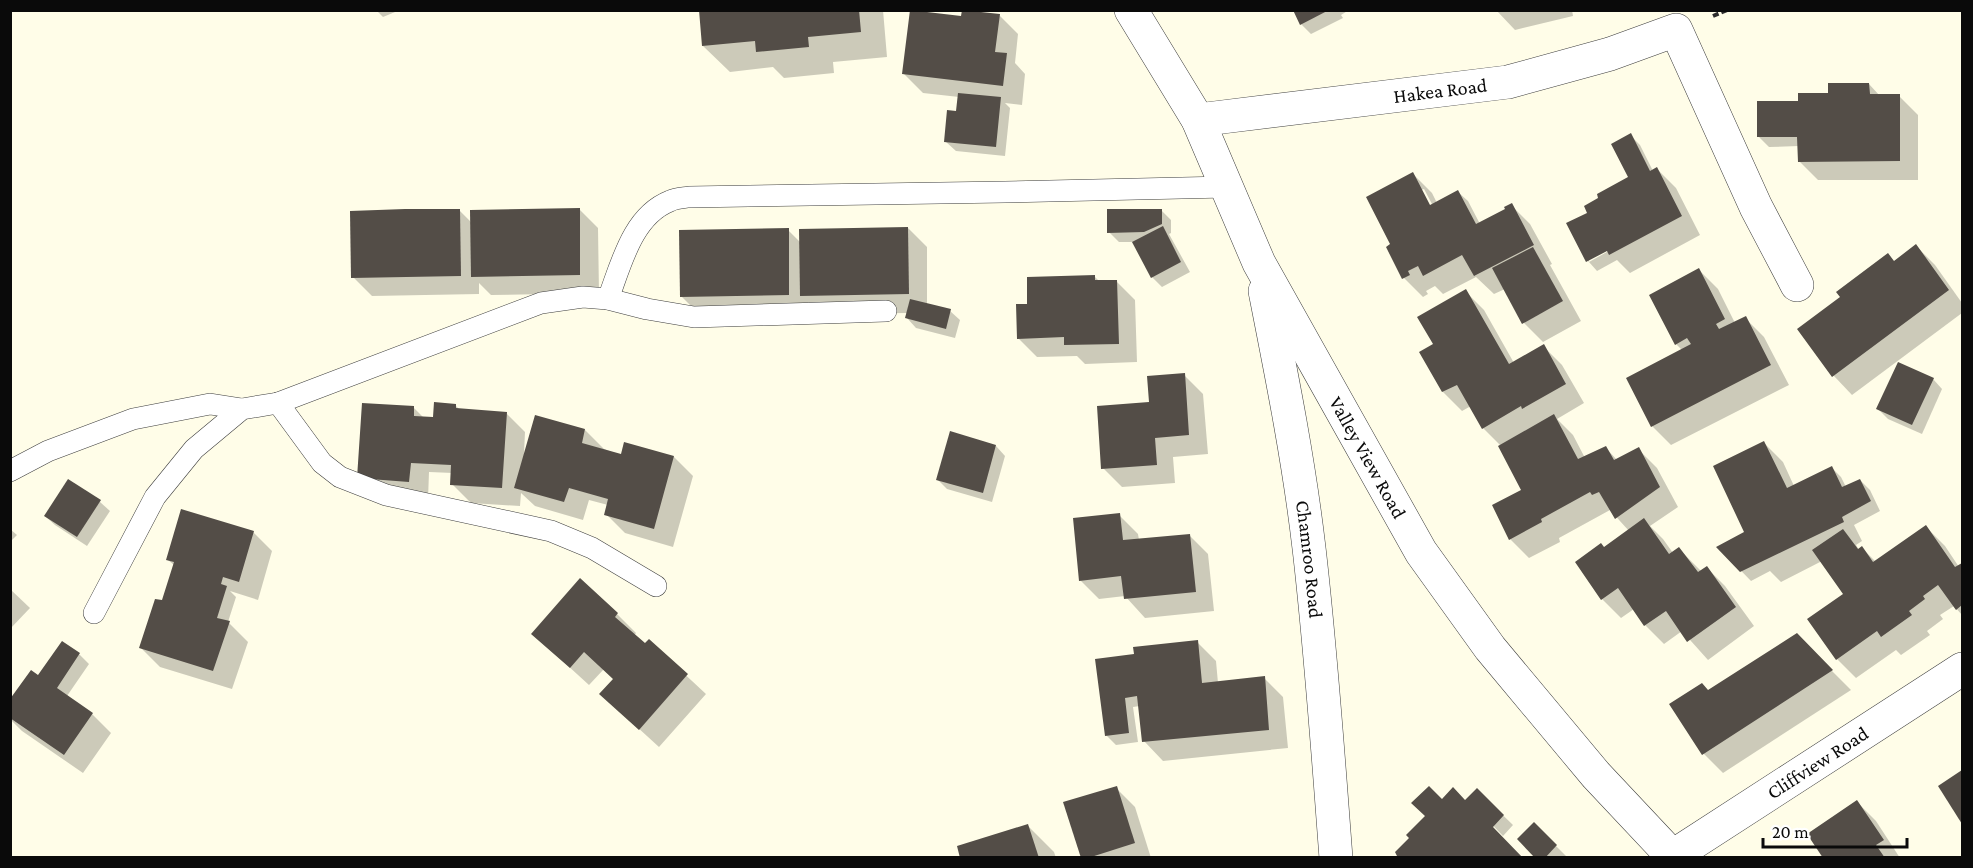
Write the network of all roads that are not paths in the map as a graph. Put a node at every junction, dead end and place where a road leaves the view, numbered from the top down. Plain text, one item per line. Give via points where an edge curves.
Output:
1 (1131, 10) edge
2 (1198, 120) junction
3 (1226, 186) junction
4 (1259, 263) junction
5 (1797, 285) dead end
6 (608, 299) junction
7 (886, 311) dead end
8 (278, 403) junction
9 (242, 409) junction
10 (10, 471) edge
11 (656, 586) dead end
12 (94, 613) dead end
13 (1962, 669) edge
14 (1673, 857) edge
15 (1336, 858) edge

1 - 2 street, Valley View Road
2 - 3 street, Valley View Road
2 - 5 street, Hakea Road via 1508,82 1610,54 1676,30 1756,207
3 - 4 street, Valley View Road
3 - 6 lane via 689,196 658,208 641,224 628,246
4 - 14 street, Valley View Road via 1422,552 1490,648 1596,775
4 - 15 street, Chamroo Road via 1289,412 1309,548
6 - 7 lane via 694,317
6 - 8 lane via 583,297 541,303
8 - 9 lane
8 - 11 lane via 322,463 340,477 386,495 551,531 592,548
9 - 10 lane via 210,404 133,418 48,451
9 - 12 lane via 194,450 155,497
13 - 14 street, Cliffview Road

